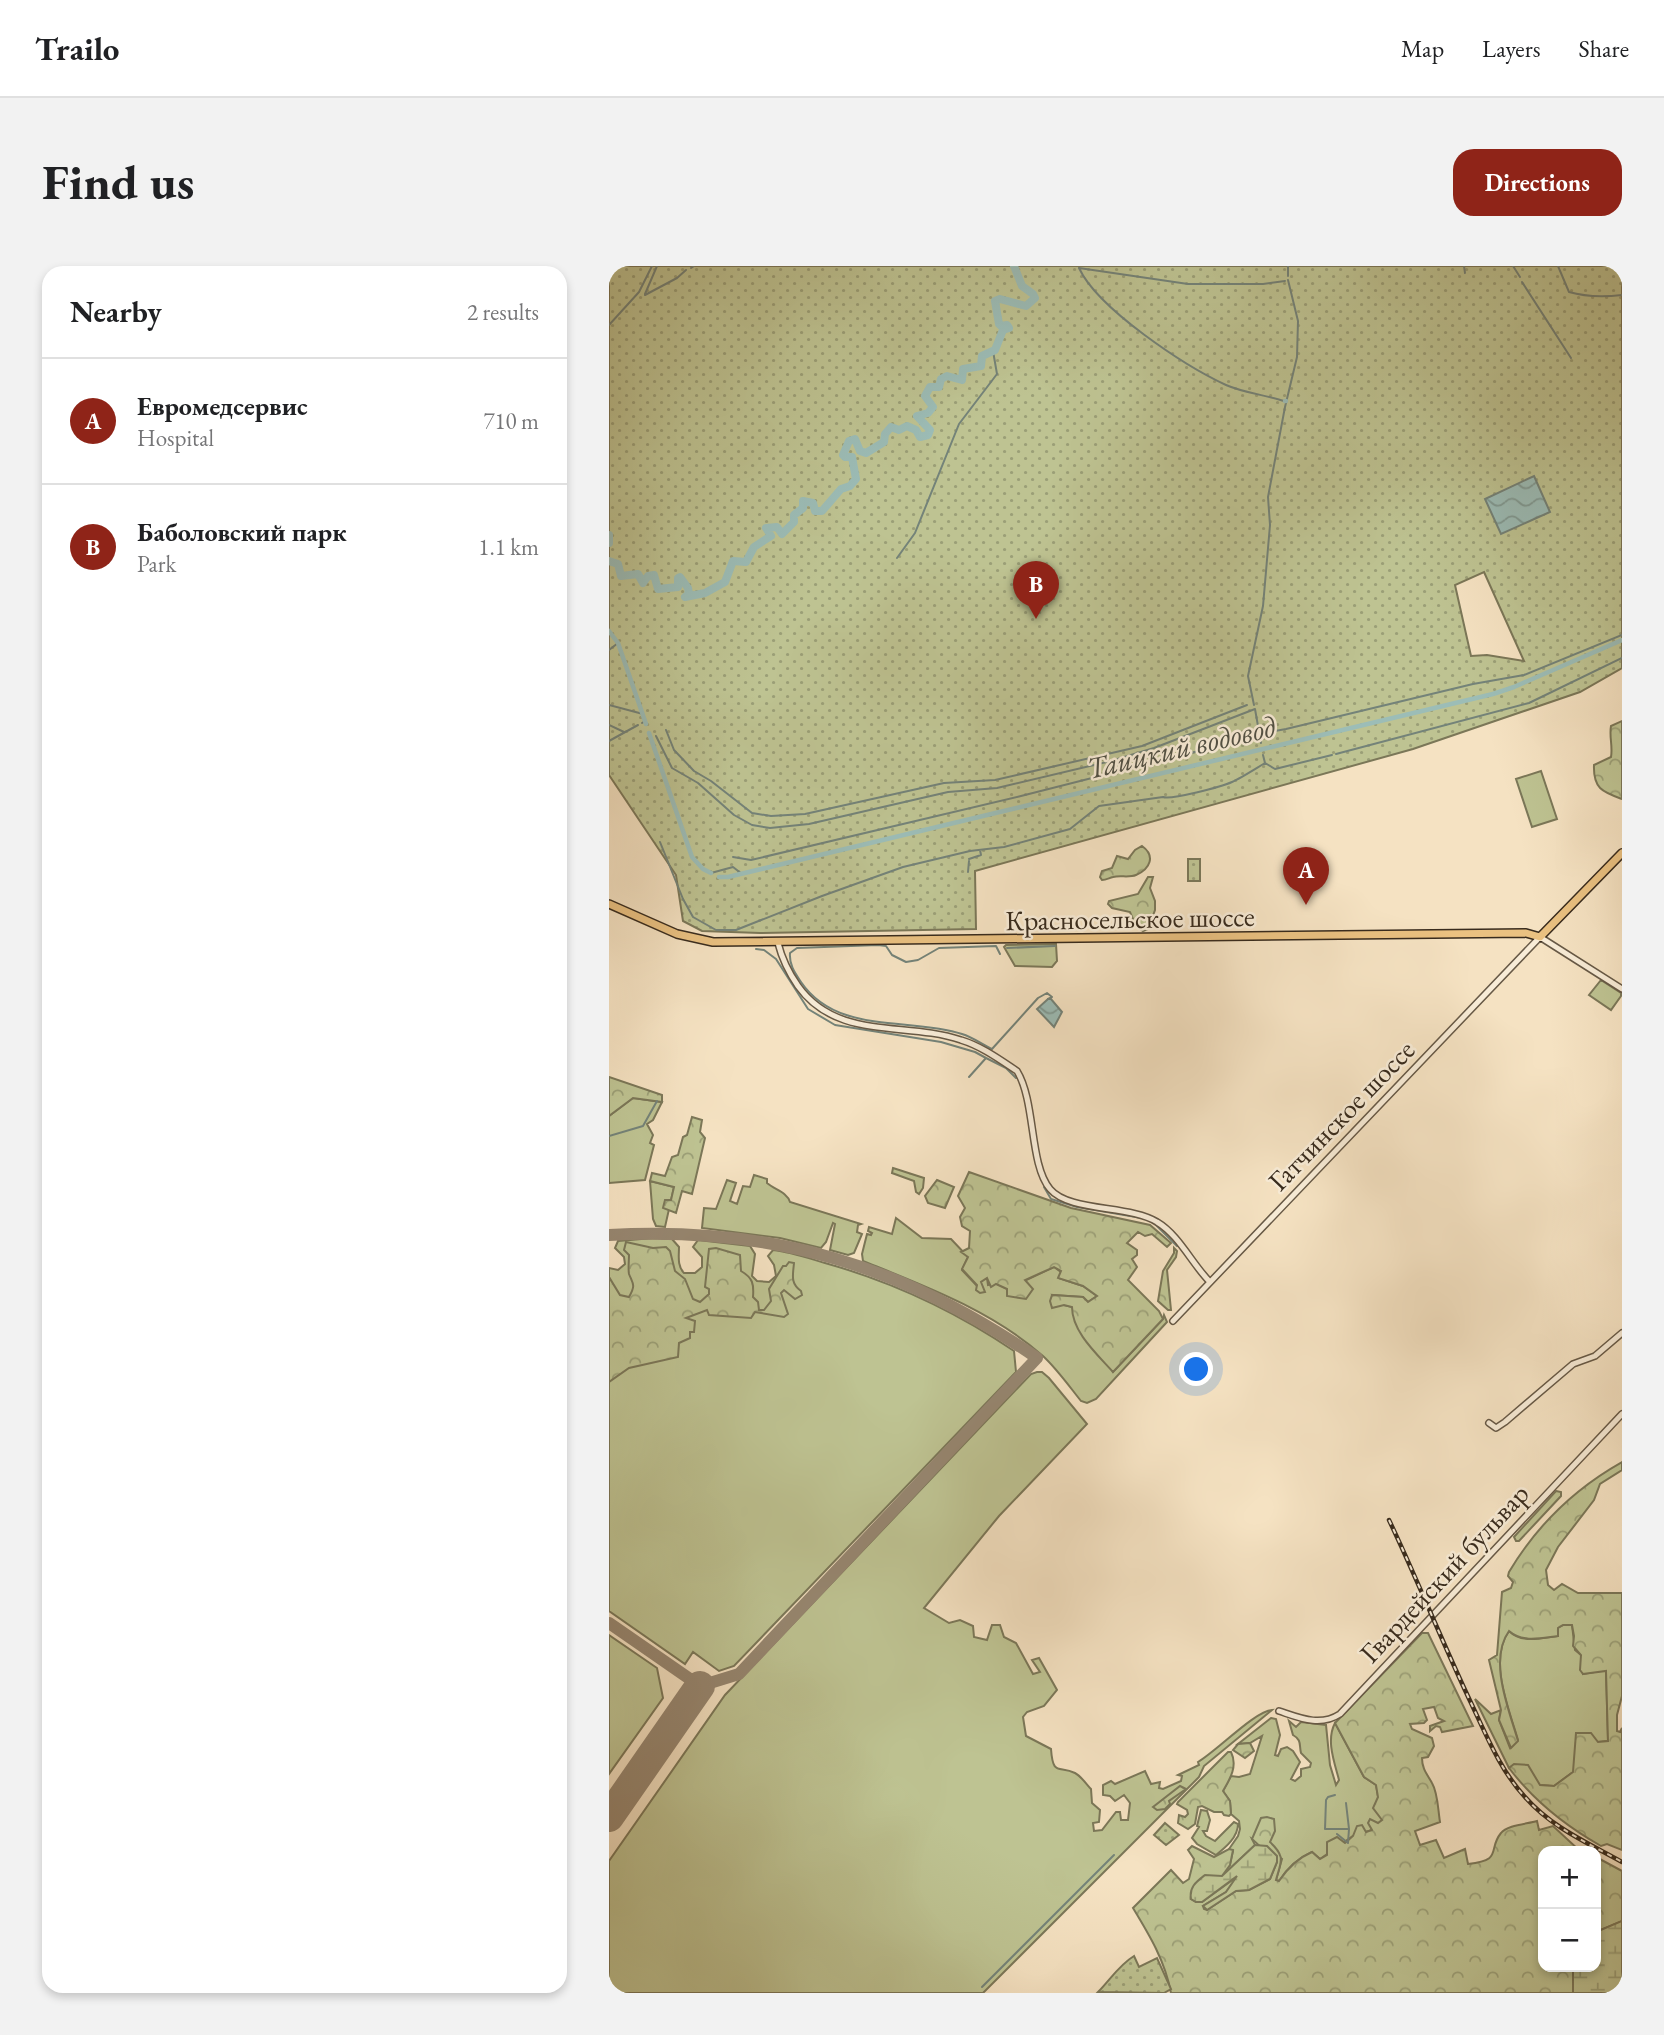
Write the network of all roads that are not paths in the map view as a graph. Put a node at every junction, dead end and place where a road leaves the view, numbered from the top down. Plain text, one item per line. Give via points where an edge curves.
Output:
1 (1622, 853) edge
2 (609, 904) edge
3 (1540, 937) junction
4 (778, 943) junction
5 (1622, 989) edge
6 (1210, 1282) junction
7 (1173, 1321) dead end
8 (1622, 1334) edge
9 (1622, 1414) edge
10 (1489, 1423) dead end
11 (1279, 1711) dead end

1 - 3 main road
2 - 4 main road, Красносельское шоссе via 701,941
3 - 4 main road, Красносельское шоссе via 1517,933
3 - 5 street
3 - 6 street, Гатчинское шоссе
4 - 6 street via 783,961 810,1002 833,1017 959,1039 1017,1071 1040,1168 1051,1192 1070,1202 1156,1221
6 - 7 street, Гатчинское шоссе
8 - 10 street via 1595,1356 1573,1364 1506,1422 1496,1427
9 - 11 street, Гвардейский бульвар via 1340,1714 1319,1721

